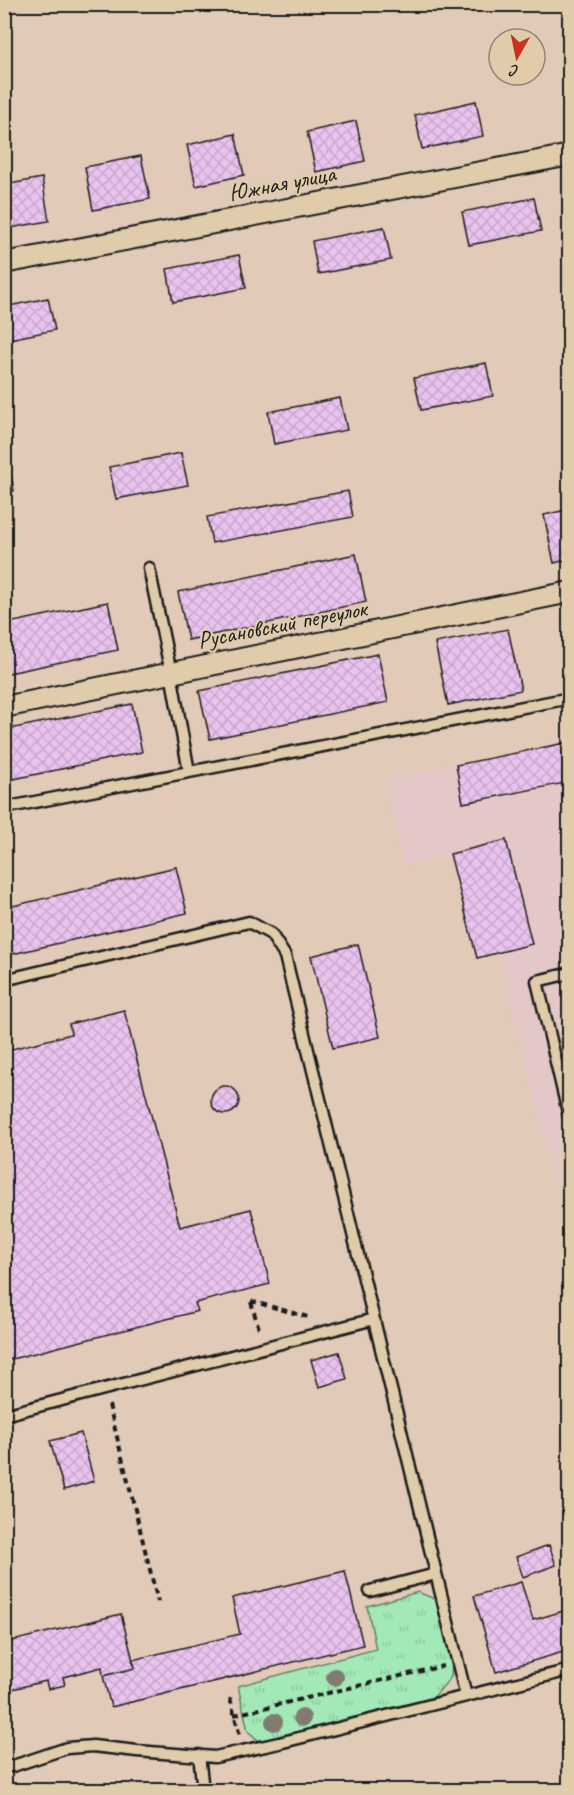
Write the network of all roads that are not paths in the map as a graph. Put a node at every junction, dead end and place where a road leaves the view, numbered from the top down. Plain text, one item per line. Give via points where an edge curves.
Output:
1 (570, 154) edge
2 (4, 263) edge
3 (149, 568) dead end
4 (570, 592) edge
5 (171, 673) junction
6 (570, 698) edge
7 (4, 706) edge
8 (189, 772) junction
9 (4, 808) edge
10 (570, 974) edge
11 (4, 980) edge
12 (570, 1122) edge
13 (374, 1318) junction
14 (4, 1415) edge
15 (436, 1574) junction
16 (370, 1592) dead end
17 (570, 1670) edge
18 (466, 1696) junction
19 (199, 1755) junction
20 (4, 1766) edge
21 (203, 1791) edge

1 - 2 street, Южная улица
3 - 5 lane
4 - 5 street, Русановский переулок
5 - 7 street, Русановский переулок
5 - 8 lane
6 - 8 lane
8 - 9 lane
10 - 12 lane via 537,981
11 - 13 lane via 249,922 272,934 285,956
13 - 14 lane
13 - 15 lane
15 - 16 lane
15 - 18 lane
17 - 18 lane
18 - 19 lane via 243,1751 215,1757
19 - 20 lane via 93,1746 67,1748
19 - 21 lane

